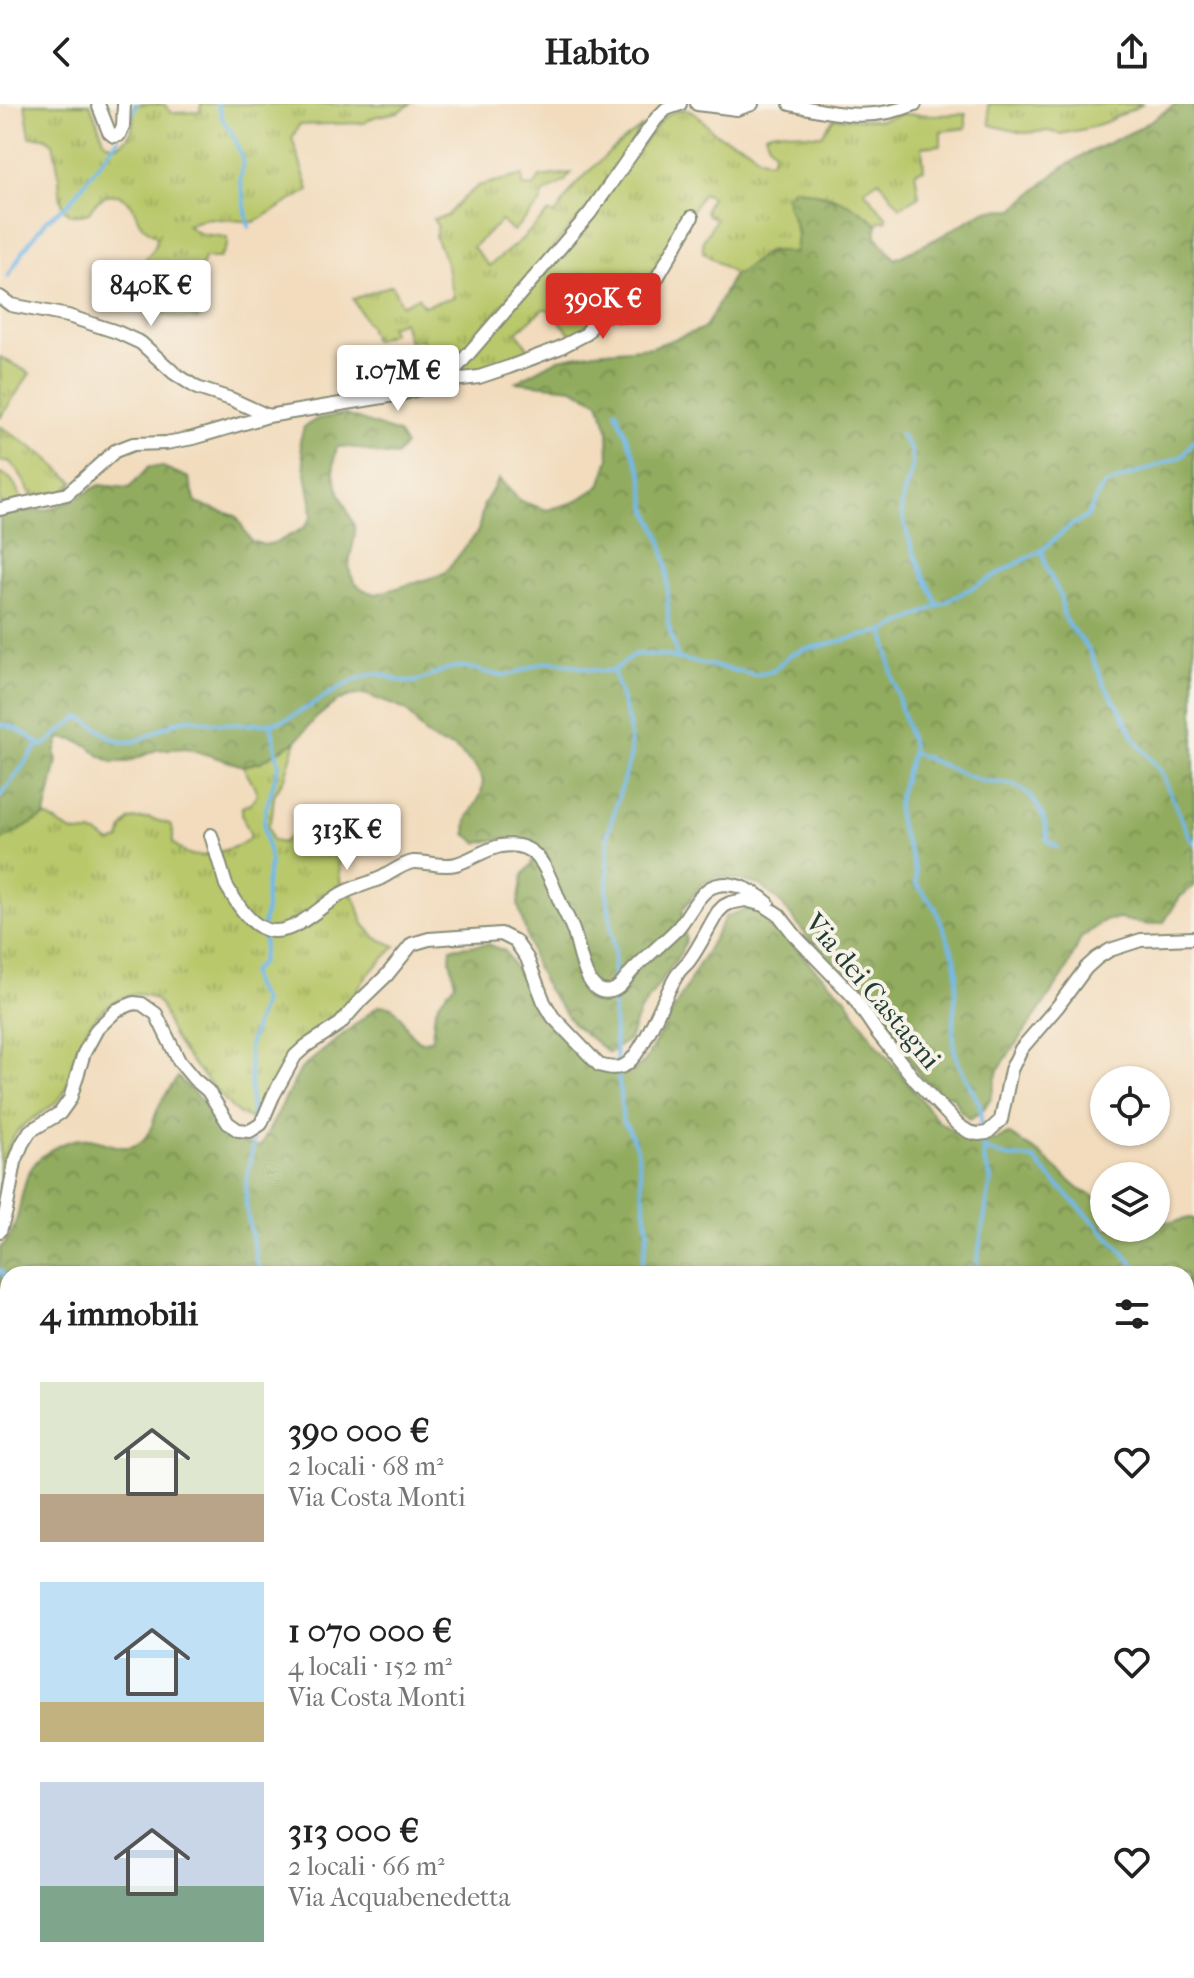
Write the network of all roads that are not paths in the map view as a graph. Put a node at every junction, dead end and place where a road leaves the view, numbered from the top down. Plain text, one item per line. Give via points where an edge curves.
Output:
1 (98, 104) edge
2 (124, 104) edge
3 (680, 104) edge
4 (697, 104) edge
5 (752, 104) edge
6 (790, 104) edge
7 (915, 104) edge
8 (692, 217) dead end
9 (0, 297) edge
10 (445, 381) junction
11 (268, 416) junction
12 (0, 509) edge
13 (211, 835) dead end
14 (779, 915) junction
15 (1194, 938) edge
16 (0, 1231) edge

1 - 2 street via 114,136 122,131
3 - 10 street via 656,119 590,213
4 - 5 street via 737,109
6 - 7 street via 871,115
8 - 10 street via 637,313 607,314 586,334 559,348 479,377
9 - 11 street via 11,305 117,332 141,343 197,388
10 - 11 street via 401,394
11 - 12 street via 193,438 133,444 115,451 67,494
13 - 14 street via 226,885 256,924 274,931 411,862 446,866 501,846 530,851 547,870 586,974 606,992 620,986 707,890 731,885 752,892
14 - 15 street, Via dei Castagni via 852,995 916,1081 958,1125 978,1134 1001,1120 1021,1049 1097,958 1141,940
14 - 16 street, Via dei Castagni via 745,900 724,906 679,971 640,1049 629,1063 614,1068 599,1065 553,1017 527,958 508,936 417,941 340,1024 295,1056 261,1124 246,1131 228,1123 208,1091 179,1061 156,1014 142,1004 126,1006 90,1040 65,1107 36,1126 22,1144

